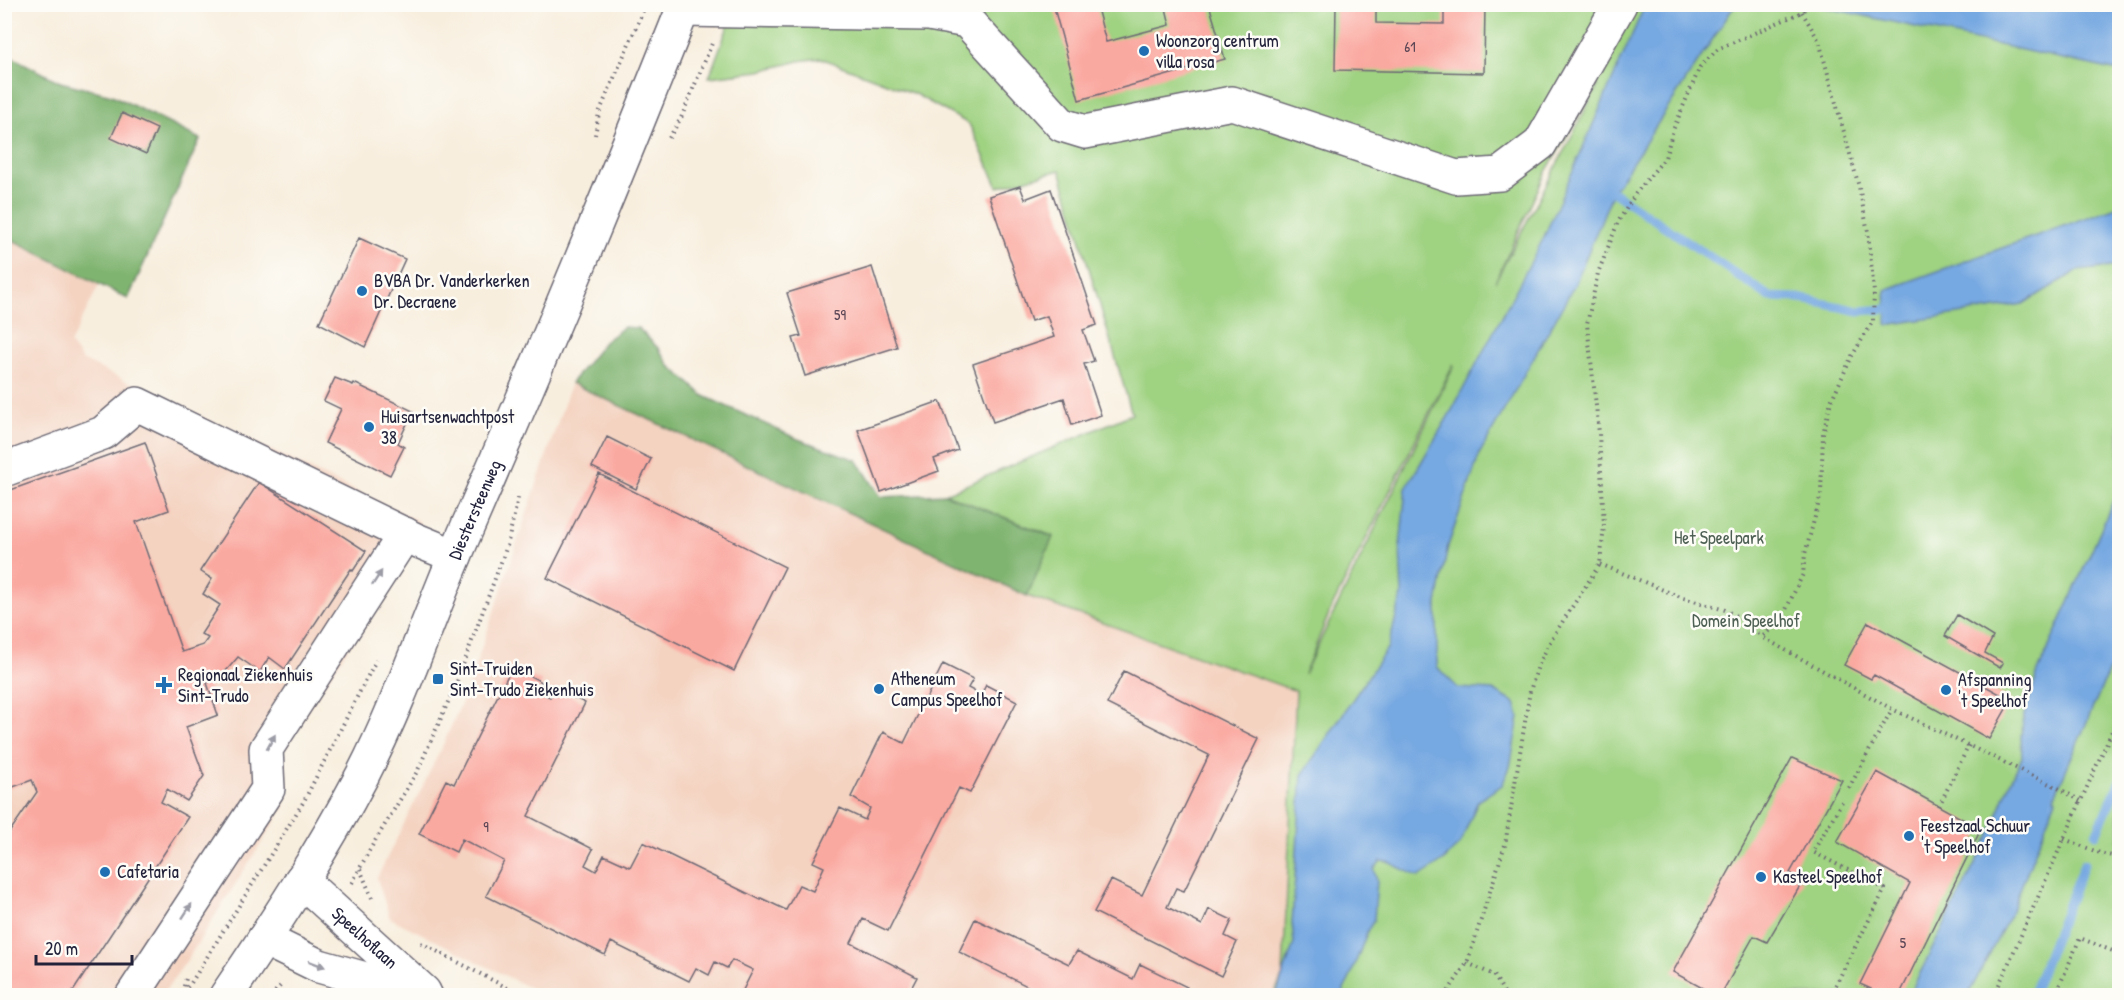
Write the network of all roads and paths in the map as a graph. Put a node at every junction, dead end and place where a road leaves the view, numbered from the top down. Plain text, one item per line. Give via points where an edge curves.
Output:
1 (1620, 4) edge
2 (1809, 5) edge
3 (684, 7) edge
4 (1802, 12) junction
5 (4, 470) edge
6 (405, 534) junction
7 (455, 556) junction
8 (1600, 564) junction
9 (1762, 637) junction
10 (1892, 709) junction
11 (2120, 713) edge
12 (1969, 746) junction
13 (1849, 788) dead end
14 (260, 800) junction
15 (1843, 800) dead end
16 (2081, 801) junction
17 (1939, 806) dead end
18 (338, 816) junction
19 (2064, 839) junction
20 (2120, 858) edge
21 (301, 880) junction
22 (264, 939) junction
23 (416, 940) dead end
24 (2120, 954) edge
25 (1467, 963) junction
26 (132, 996) edge
27 (226, 996) edge
28 (427, 996) edge
29 (523, 996) edge
30 (1445, 996) edge
31 (1506, 996) edge
32 (1830, 996) edge
33 (1994, 996) edge
34 (2055, 996) edge

1 - 3 main road via 1540,144 1500,174 1456,177 1232,103 1085,132 1062,124 967,21 929,14
2 - 4 path
3 - 7 main road, Diestersteenweg
4 - 8 path via 1718,49 1700,67 1665,158 1618,222 1598,273 1587,324 1599,433 1604,526
4 - 9 path via 1819,41 1859,187 1868,232 1873,321 1831,401 1823,434 1821,494 1803,574 1781,620
5 - 6 main road via 103,433 137,404
6 - 7 main road
14 -> 6 main road via 268,789 266,749
7 - 18 main road, Diestersteenweg via 362,776
8 - 9 path via 1683,598 1725,610
8 - 25 path via 1538,666 1530,691 1505,845
9 - 10 path
10 - 12 path
10 - 13 path
11 - 16 path
12 - 16 path
12 - 17 path
14 - 18 path via 271,808 304,801
26 -> 14 main road
15 - 32 path via 1813,852 1885,889
16 - 19 path
18 - 21 main road, Diestersteenweg
19 - 20 path
19 - 33 path
21 - 22 main road, Diestersteenweg
21 - 28 main road, Speelhoflaan
22 - 27 main road, Diestersteenweg
22 -> 28 main road, Speelhoflaan via 319,966
23 - 29 path
24 - 34 path via 2080,938
25 - 30 path
25 - 31 path via 1494,975

